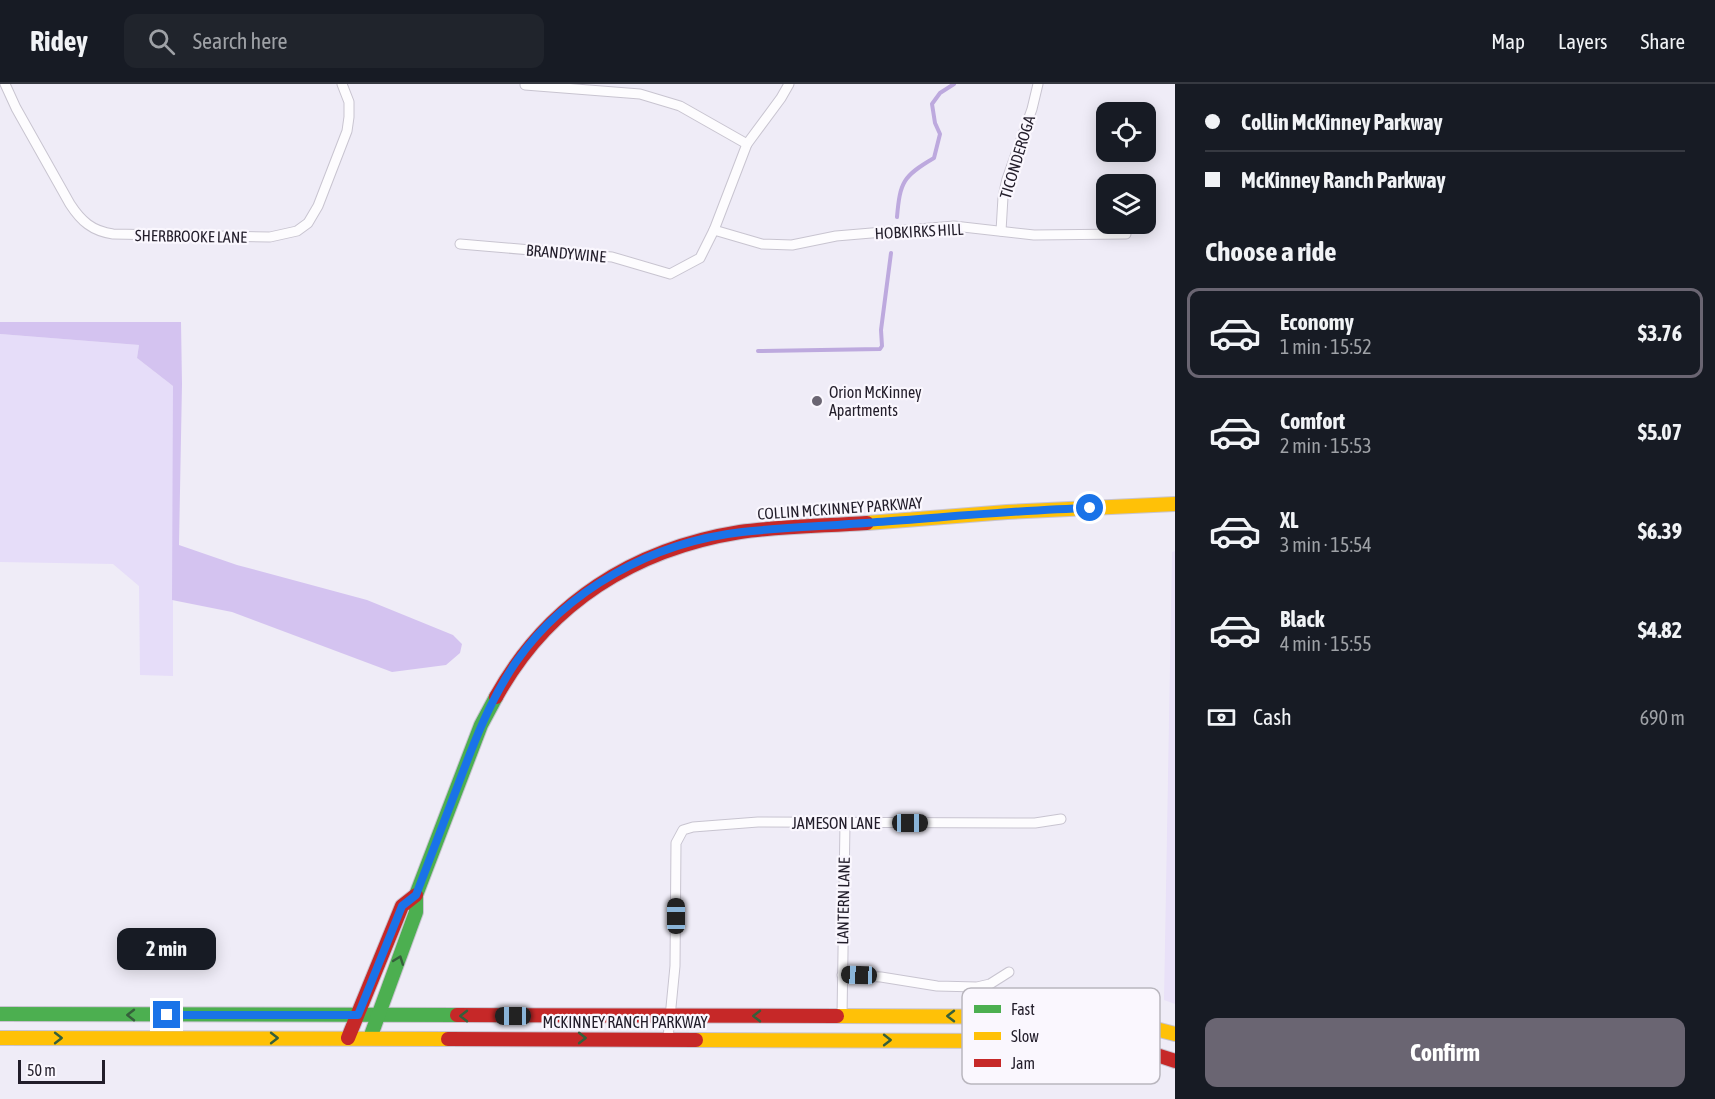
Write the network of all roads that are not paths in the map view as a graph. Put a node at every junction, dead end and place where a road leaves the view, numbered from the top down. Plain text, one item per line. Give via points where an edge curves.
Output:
1 (5, 84) edge
2 (342, 84) edge
3 (789, 84) edge
4 (1038, 84) edge
5 (525, 85) edge
6 (747, 144) junction
7 (714, 230) junction
8 (1001, 231) junction
9 (1126, 234) dead end
10 (460, 244) dead end
11 (1175, 504) edge
12 (1060, 819) dead end
13 (845, 823) junction
14 (416, 895) junction
15 (1009, 972) dead end
16 (842, 975) junction
17 (0, 1014) edge
18 (358, 1015) junction
19 (378, 1015) junction
20 (670, 1016) junction
21 (842, 1016) junction
22 (962, 1016) edge
23 (1160, 1029) edge
24 (1175, 1034) edge
25 (0, 1038) edge
26 (348, 1038) junction
27 (370, 1038) junction
28 (668, 1038) junction
29 (962, 1040) edge
30 (1160, 1056) edge
31 (1175, 1061) edge

1 - 2 street, SHERBROOKE LANE via 70,204 94,229 112,234 270,237 297,231 308,223 318,206 347,131 349,102
3 - 6 street
4 - 8 street, TICONDEROGA via 1007,179
5 - 6 street via 640,94 680,106
6 - 7 street
7 - 8 street, HOBKIRKS HILL via 762,244 792,245 836,236 954,226
7 - 10 street, BRANDYWINE via 700,258 670,274 612,256
8 - 9 street, HOBKIRKS HILL via 1034,235
11 - 14 main road, COLLIN MCKINNEY PARKWAY via 741,532 696,541 637,562 589,590 562,612 509,674 473,745
12 - 13 street, JAMESON LANE via 1035,823
13 - 16 street, LANTERN LANE
13 - 20 street, JAMESON LANE via 758,822 683,830 676,847 676,939
14 - 18 main road, COLLIN MCKINNEY PARKWAY via 402,906
19 -> 14 main road, COLLIN MCKINNEY PARKWAY via 416,912
15 - 16 street via 977,987
16 - 21 street, LANTERN LANE
18 -> 17 main road, MCKINNEY RANCH PARKWAY
18 - 19 main road, MCKINNEY RANCH PARKWAY
18 - 26 main road, COLLIN MCKINNEY PARKWAY
20 -> 19 main road, MCKINNEY RANCH PARKWAY
19 - 27 main road, COLLIN MCKINNEY PARKWAY
21 -> 20 main road, MCKINNEY RANCH PARKWAY
20 - 28 street
22 -> 21 main road, MCKINNEY RANCH PARKWAY
23 - 24 main road, MCKINNEY RANCH PARKWAY
25 -> 26 main road, MCKINNEY RANCH PARKWAY
26 - 27 main road, MCKINNEY RANCH PARKWAY
27 -> 28 main road, MCKINNEY RANCH PARKWAY
28 -> 29 main road, MCKINNEY RANCH PARKWAY
30 - 31 main road, MCKINNEY RANCH PARKWAY

